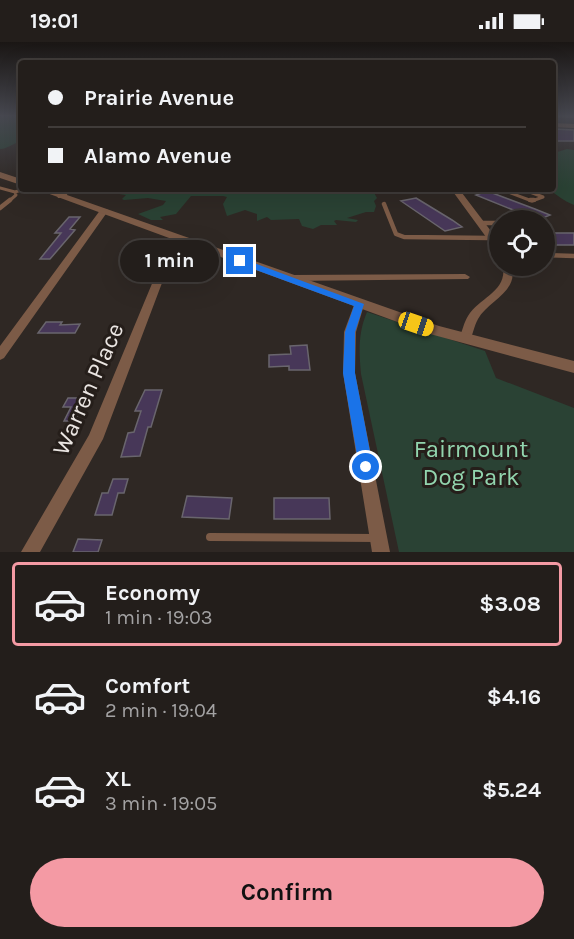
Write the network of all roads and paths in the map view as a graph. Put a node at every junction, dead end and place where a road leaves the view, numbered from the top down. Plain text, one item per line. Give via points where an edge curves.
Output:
1 (3, 178) edge
2 (18, 181) edge
3 (0, 188) edge
4 (18, 191) edge
5 (15, 192) junction
6 (457, 192) edge
7 (508, 192) edge
8 (530, 192) edge
9 (65, 193) edge
10 (384, 204) dead end
11 (0, 208) edge
12 (105, 211) junction
13 (479, 223) junction
14 (489, 223) edge
15 (489, 237) edge
16 (175, 238) junction
17 (489, 238) edge
18 (555, 255) edge
19 (574, 256) edge
20 (508, 276) edge
21 (465, 277) dead end
22 (290, 278) junction
23 (359, 304) junction
24 (465, 339) junction
25 (0, 355) edge
26 (574, 367) edge
27 (210, 537) dead end
28 (380, 545) edge
29 (30, 552) edge

1 - 2 street
3 - 5 lane
4 - 5 lane
5 - 11 lane
6 - 13 street
7 - 8 lane via 532,201 543,197
9 - 12 street
10 - 17 lane via 396,234 404,237
12 - 16 street
12 - 25 street
13 - 14 lane
13 - 15 street
16 - 22 street
16 - 29 street, Warren Place via 95,440
18 - 19 lane
20 - 24 street via 503,289 473,317
21 - 22 street
22 - 23 street
23 - 24 street
23 - 28 street via 350,332 349,373
24 - 26 street
27 - 28 lane

